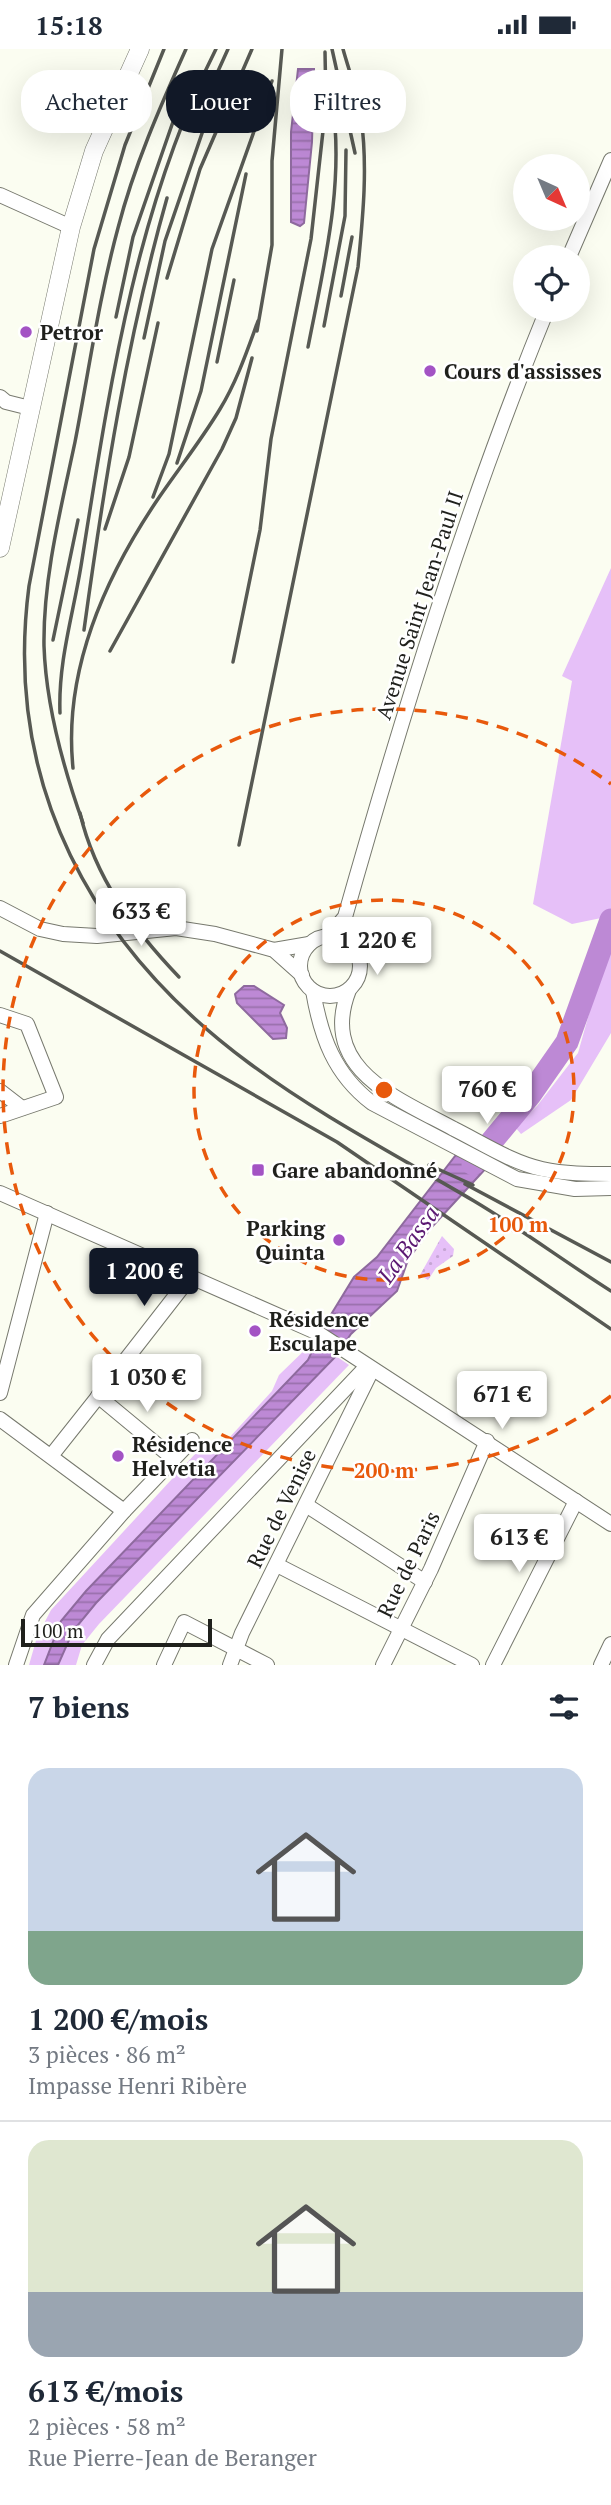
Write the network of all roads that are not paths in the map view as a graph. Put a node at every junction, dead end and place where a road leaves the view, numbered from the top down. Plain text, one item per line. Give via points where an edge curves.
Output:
1 (140, 49) edge
2 (611, 160) edge
3 (0, 195) edge
4 (71, 227) junction
5 (574, 245) edge
6 (543, 322) edge
7 (0, 397) edge
8 (30, 408) junction
9 (5, 492) edge
10 (0, 548) edge
11 (0, 908) edge
12 (345, 918) junction
13 (329, 936) junction
14 (309, 944) junction
15 (354, 948) junction
16 (274, 950) junction
17 (302, 975) junction
18 (349, 990) junction
19 (313, 991) junction
20 (0, 1015) edge
21 (0, 1091) edge
22 (22, 1108) junction
23 (0, 1116) edge
24 (611, 1174) edge
25 (611, 1188) edge
26 (0, 1193) edge
27 (47, 1213) junction
28 (191, 1276) junction
29 (370, 1368) junction
30 (0, 1394) edge
31 (98, 1397) junction
32 (0, 1419) edge
33 (192, 1440) dead end
34 (487, 1441) junction
35 (51, 1456) junction
36 (174, 1459) junction
37 (576, 1501) junction
38 (306, 1505) junction
39 (124, 1511) junction
40 (611, 1524) edge
41 (277, 1565) junction
42 (425, 1582) junction
43 (400, 1629) junction
44 (611, 1644) edge
45 (238, 1649) junction
46 (16, 1665) edge
47 (94, 1665) edge
48 (164, 1665) edge
49 (230, 1665) edge
50 (267, 1665) edge
51 (383, 1665) edge
52 (472, 1665) edge
53 (493, 1665) edge
54 (601, 1665) edge

1 - 4 main road via 94,151
2 - 5 street
3 - 4 street
4 - 8 main road
6 - 12 street, Avenue Saint Jean-Paul II via 437,607
7 - 8 street
8 - 9 main road
9 - 10 main road
11 - 16 street via 63,934 189,929
12 - 13 street, Avenue Saint Jean-Paul II
12 - 15 street
13 - 14 street
13 - 15 street via 348,941
14 - 16 street
14 - 17 street via 301,958
15 - 18 street via 359,973
16 - 17 street
17 - 19 street
18 - 19 street via 331,996
18 - 24 street via 342,1008 341,1032 357,1066 385,1091 506,1156 563,1173
19 - 25 street via 324,1037 345,1080 372,1103 496,1170 547,1186
20 - 22 street via 27,1024 55,1097
21 - 22 street
22 - 23 street
26 - 27 street
27 - 28 street
27 - 30 street
28 - 29 street via 318,1333
28 - 31 street
29 - 34 street
29 - 38 street, Rue de Venise
29 - 47 street via 108,1639
31 - 35 street
31 - 36 street
32 - 35 street
33 - 36 street
34 - 37 street
34 - 42 street, Rue de Paris
35 - 39 street
36 - 39 street
37 - 40 street
37 - 53 street
38 - 41 street, Rue de Venise
38 - 42 street
39 - 46 street via 33,1615
41 - 43 street
41 - 45 street, Rue de Venise
42 - 43 street, Rue de Paris
43 - 51 street, Rue de Paris
43 - 52 street
44 - 54 street
45 - 48 street via 184,1622
45 - 49 street, Rue de Venise
45 - 50 street

